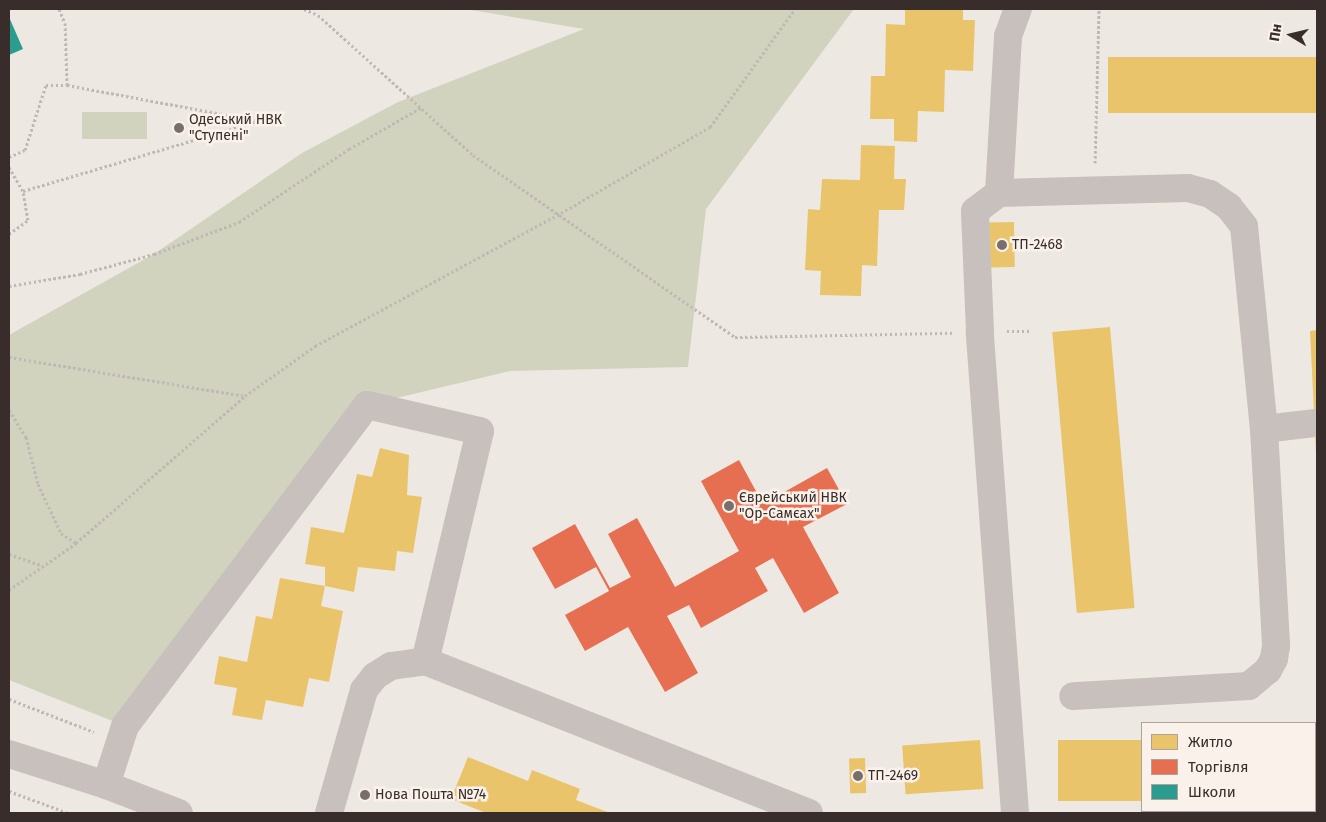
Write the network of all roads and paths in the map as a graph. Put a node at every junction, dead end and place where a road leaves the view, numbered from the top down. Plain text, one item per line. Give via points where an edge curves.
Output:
1 (59, 9) edge
2 (304, 9) edge
3 (795, 9) edge
4 (1018, 9) edge
5 (1099, 9) edge
6 (67, 86) junction
7 (422, 107) junction
8 (9, 157) edge
9 (1095, 163) dead end
10 (9, 167) edge
11 (23, 191) junction
12 (999, 193) junction
13 (560, 214) junction
14 (9, 234) edge
15 (9, 286) edge
16 (1028, 331) dead end
17 (980, 332) junction
18 (9, 357) edge
19 (245, 396) junction
20 (9, 410) edge
21 (1314, 422) dead end
22 (1264, 429) junction
23 (76, 543) junction
24 (9, 554) edge
25 (43, 566) junction
26 (9, 590) edge
27 (424, 661) junction
28 (1073, 696) dead end
29 (9, 699) edge
30 (120, 742) junction
31 (9, 754) edge
32 (106, 785) junction
33 (9, 791) edge
34 (68, 813) edge
35 (179, 813) edge
36 (329, 813) edge
37 (810, 813) edge
38 (1015, 813) edge

1 - 6 path via 65,23
2 - 7 path via 318,15
3 - 13 path via 710,127
4 - 12 street via 1008,36
5 - 9 path
6 - 8 path via 46,85 26,150
6 - 11 path via 259,121
7 - 13 path via 473,155
7 - 15 path via 348,149 239,222 154,254 80,274
10 - 11 path
11 - 14 path via 28,220
12 - 17 street via 975,211
12 - 22 street via 1188,188 1210,194 1229,207 1244,226
13 - 17 path via 735,337
13 - 19 path via 314,346
16 - 17 path
17 - 38 street
18 - 19 path
19 - 23 path
20 - 23 path via 26,438 38,484 61,534
21 - 22 street
22 - 28 street via 1276,646 1268,670 1249,686
23 - 25 path
24 - 25 path
25 - 26 path
27 - 30 street via 480,431 367,405 125,726
27 - 36 street via 391,666 375,676 364,690
27 - 37 street
29 - 30 path
30 - 32 street
31 - 32 street
32 - 35 street
33 - 34 path

